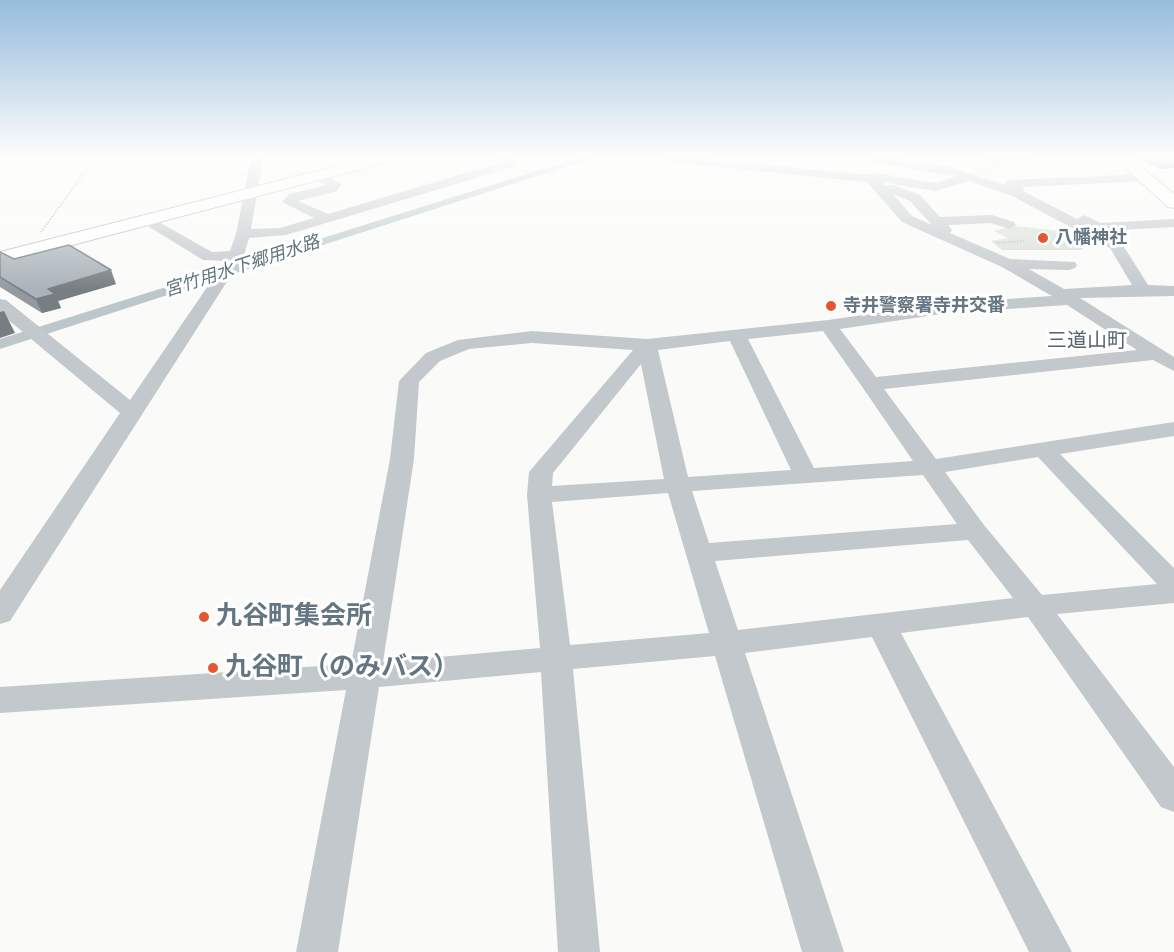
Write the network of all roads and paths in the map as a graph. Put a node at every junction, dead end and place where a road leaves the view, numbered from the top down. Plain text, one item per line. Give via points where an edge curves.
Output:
1 (66, 202) edge
2 (213, 202) edge
3 (248, 202) edge
4 (290, 202) edge
5 (379, 202) edge
6 (893, 202) edge
7 (919, 202) edge
8 (1035, 202) edge
9 (1049, 202) edge
10 (326, 218) junction
11 (145, 220) junction
12 (936, 221) junction
13 (1174, 223) edge
14 (1009, 225) dead end
15 (243, 234) junction
16 (954, 240) junction
17 (38, 244) junction
18 (0, 258) edge
19 (1008, 264) junction
20 (1069, 265) dead end
21 (228, 268) junction
22 (1143, 290) junction
23 (1174, 291) edge
24 (1066, 297) junction
25 (0, 304) edge
26 (828, 326) junction
27 (736, 336) junction
28 (646, 345) junction
29 (1156, 354) junction
30 (1174, 365) edge
31 (870, 384) junction
32 (134, 413) junction
33 (1174, 429) edge
34 (1044, 450) junction
35 (930, 467) junction
36 (806, 475) junction
37 (678, 486) junction
38 (539, 495) junction
39 (975, 531) junction
40 (698, 553) junction
41 (1174, 585) edge
42 (1174, 593) edge
43 (1035, 606) junction
44 (0, 613) edge
45 (880, 624) junction
46 (729, 643) junction
47 (556, 659) junction
48 (364, 676) junction
49 (0, 700) edge
50 (1174, 795) edge
51 (317, 952) edge
52 (579, 952) edge
53 (823, 952) edge
54 (1051, 952) edge

1 - 17 path
2 - 11 main road
3 - 15 street
4 - 10 street
5 - 10 street
6 - 16 street via 907,219
7 - 12 street
8 - 22 street via 1116,245
9 - 13 street via 1099,227
10 - 15 street via 281,232
11 - 17 main road
11 - 21 street
12 - 14 street via 992,219
12 - 16 street
15 - 21 street
16 - 19 street
17 - 18 main road
19 - 20 street
19 - 24 street
21 - 32 street
22 - 23 street
22 - 24 street
24 - 26 street via 948,308
24 - 29 street
25 - 32 street
26 - 27 street
26 - 31 street
27 - 28 street
27 - 36 street
28 - 37 street
28 - 38 street via 541,472
28 - 48 street via 552,337 494,339 465,344 434,357 409,381 402,459
29 - 30 street
29 - 31 street
31 - 35 street
32 - 44 street
33 - 34 street
34 - 35 street
34 - 41 street
35 - 36 street
35 - 39 street
36 - 37 street
37 - 38 street
37 - 40 street
38 - 47 street
39 - 40 street
39 - 43 street
40 - 46 street
42 - 43 street
43 - 45 street
43 - 50 street
45 - 46 street
45 - 54 street
46 - 47 street
46 - 53 street
47 - 48 street
47 - 52 street
48 - 49 street
48 - 51 street

